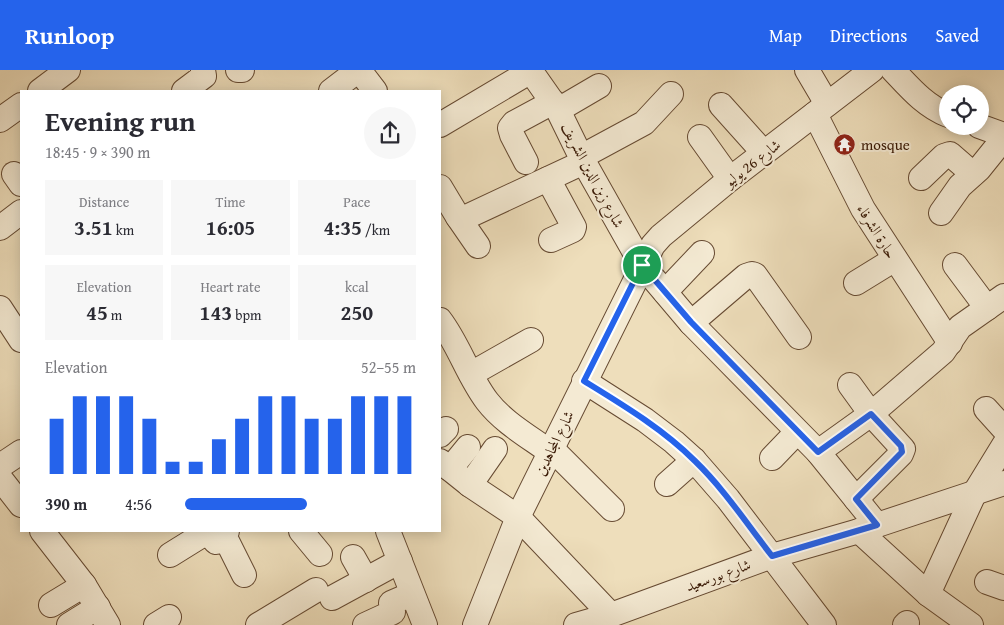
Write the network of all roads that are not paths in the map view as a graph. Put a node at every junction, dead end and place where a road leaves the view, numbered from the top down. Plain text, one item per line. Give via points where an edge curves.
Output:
1 (203, 70) edge
2 (530, 70) edge
3 (806, 70) edge
4 (872, 70) edge
5 (893, 70) edge
6 (66, 71) edge
7 (599, 86) dead end
8 (41, 90) edge
9 (185, 90) edge
10 (331, 90) edge
11 (374, 90) edge
12 (671, 94) dead end
13 (721, 105) dead end
14 (20, 106) edge
15 (556, 106) junction
16 (821, 109) junction
17 (939, 111) edge
18 (0, 120) edge
19 (441, 124) edge
20 (989, 130) edge
21 (1004, 136) edge
22 (700, 137) dead end
23 (764, 153) junction
24 (583, 160) junction
25 (526, 162) dead end
26 (974, 174) junction
27 (921, 178) dead end
28 (548, 179) junction
29 (730, 179) junction
30 (441, 189) edge
31 (20, 213) edge
32 (941, 213) dead end
33 (458, 217) junction
34 (0, 228) edge
35 (551, 240) dead end
36 (478, 246) dead end
37 (702, 253) dead end
38 (895, 259) junction
39 (642, 265) junction
40 (955, 265) dead end
41 (856, 283) dead end
42 (664, 292) junction
43 (996, 302) edge
44 (0, 308) edge
45 (441, 322) edge
46 (691, 322) junction
47 (14, 334) edge
48 (799, 337) dead end
49 (531, 340) dead end
50 (950, 343) junction
51 (470, 374) junction
52 (584, 381) junction
53 (850, 385) dead end
54 (986, 409) dead end
55 (871, 414) junction
56 (1004, 429) edge
57 (797, 432) junction
58 (1004, 445) edge
59 (468, 447) dead end
60 (495, 449) dead end
61 (551, 450) junction
62 (818, 452) junction
63 (20, 453) edge
64 (772, 458) dead end
65 (694, 460) junction
66 (445, 465) edge
67 (0, 466) edge
68 (0, 478) edge
69 (1004, 483) edge
70 (667, 484) dead end
71 (470, 485) junction
72 (974, 494) junction
73 (856, 499) junction
74 (20, 504) edge
75 (612, 509) dead end
76 (518, 516) junction
77 (868, 528) junction
78 (43, 532) edge
79 (302, 532) edge
80 (388, 532) edge
81 (226, 534) edge
82 (320, 554) dead end
83 (170, 555) dead end
84 (772, 556) junction
85 (353, 557) dead end
86 (400, 561) junction
87 (244, 575) dead end
88 (366, 580) junction
89 (84, 585) junction
90 (412, 594) junction
91 (928, 594) junction
92 (51, 605) dead end
93 (611, 615) junction
94 (103, 616) edge
95 (813, 621) edge
96 (68, 625) edge
97 (258, 625) edge
98 (365, 625) edge
99 (425, 625) edge
100 (475, 625) edge
101 (576, 625) edge
102 (971, 625) edge

1 - 9 street via 204,76
2 - 15 street, شارع زين الدين الشريف
2 - 19 street
3 - 16 street, حارة الشرفاء
4 - 16 street, شارع 26 يوليو
5 - 17 street via 922,101
6 - 8 street
7 - 15 street
10 - 11 street via 358,72
12 - 24 street via 644,123
13 - 23 street
14 - 18 street
15 - 24 street, شارع زين الدين الشريف
15 - 25 street via 514,123 510,128
16 - 23 street, شارع 26 يوليو
16 - 38 street, حارة الشرفاء via 859,202
20 - 21 street
21 - 26 street
22 - 29 street
23 - 29 street, شارع 26 يوليو
24 - 28 street
24 - 39 street, شارع زين الدين الشريف
26 - 27 street via 950,154
26 - 32 street via 960,186
28 - 33 street via 462,220
28 - 35 street via 574,228
29 - 39 street, شارع 26 يوليو via 661,236
30 - 33 street
31 - 34 street
33 - 36 street
37 - 42 street
38 - 41 street
38 - 50 street, حارة الشرفاء
39 - 42 street, شارع زين الدين الشريف
39 - 52 street, شارع المجاهدين
40 - 43 street
42 - 46 street, شارع زين الدين الشريف
43 - 50 street via 960,327
44 - 47 street
45 - 51 street
46 - 48 street via 752,274
46 - 57 street, شارع زين الدين الشريف
49 - 51 street
50 - 55 street
51 - 61 street via 499,414
52 - 61 street, شارع المجاهدين
52 - 65 street via 645,420
53 - 55 street
54 - 56 street
55 - 62 street
55 - 73 street via 901,446 902,452
57 - 62 street, شارع زين الدين الشريف
57 - 64 street
58 - 72 street
59 - 66 street
60 - 71 street
61 - 75 street
61 - 76 street, شارع المجاهدين
62 - 73 street, شارع زين الدين الشريف
63 - 67 street
65 - 70 street
65 - 84 street
66 - 71 street
68 - 74 street
69 - 72 street, شارع بورسعيد
71 - 76 street
72 - 77 street, شارع بورسعيد
72 - 91 street
73 - 77 street, شارع زين الدين الشريف
76 - 93 street
76 - 100 street, شارع المجاهدين
77 - 84 street, شارع بورسعيد
77 - 91 street, شارع زين الدين الشريف
78 - 89 street
79 - 82 street
80 - 86 street
81 - 83 street via 216,542 207,532
81 - 87 street
84 - 93 street, شارع بورسعيد
84 - 95 street
85 - 88 street
86 - 88 street
86 - 90 street
88 - 97 street via 324,594
89 - 92 street
89 - 94 street
90 - 98 street via 391,603 391,614
90 - 99 street
91 - 102 street, شارع زين الدين الشريف
93 - 101 street, شارع بورسعيد
94 - 96 street

